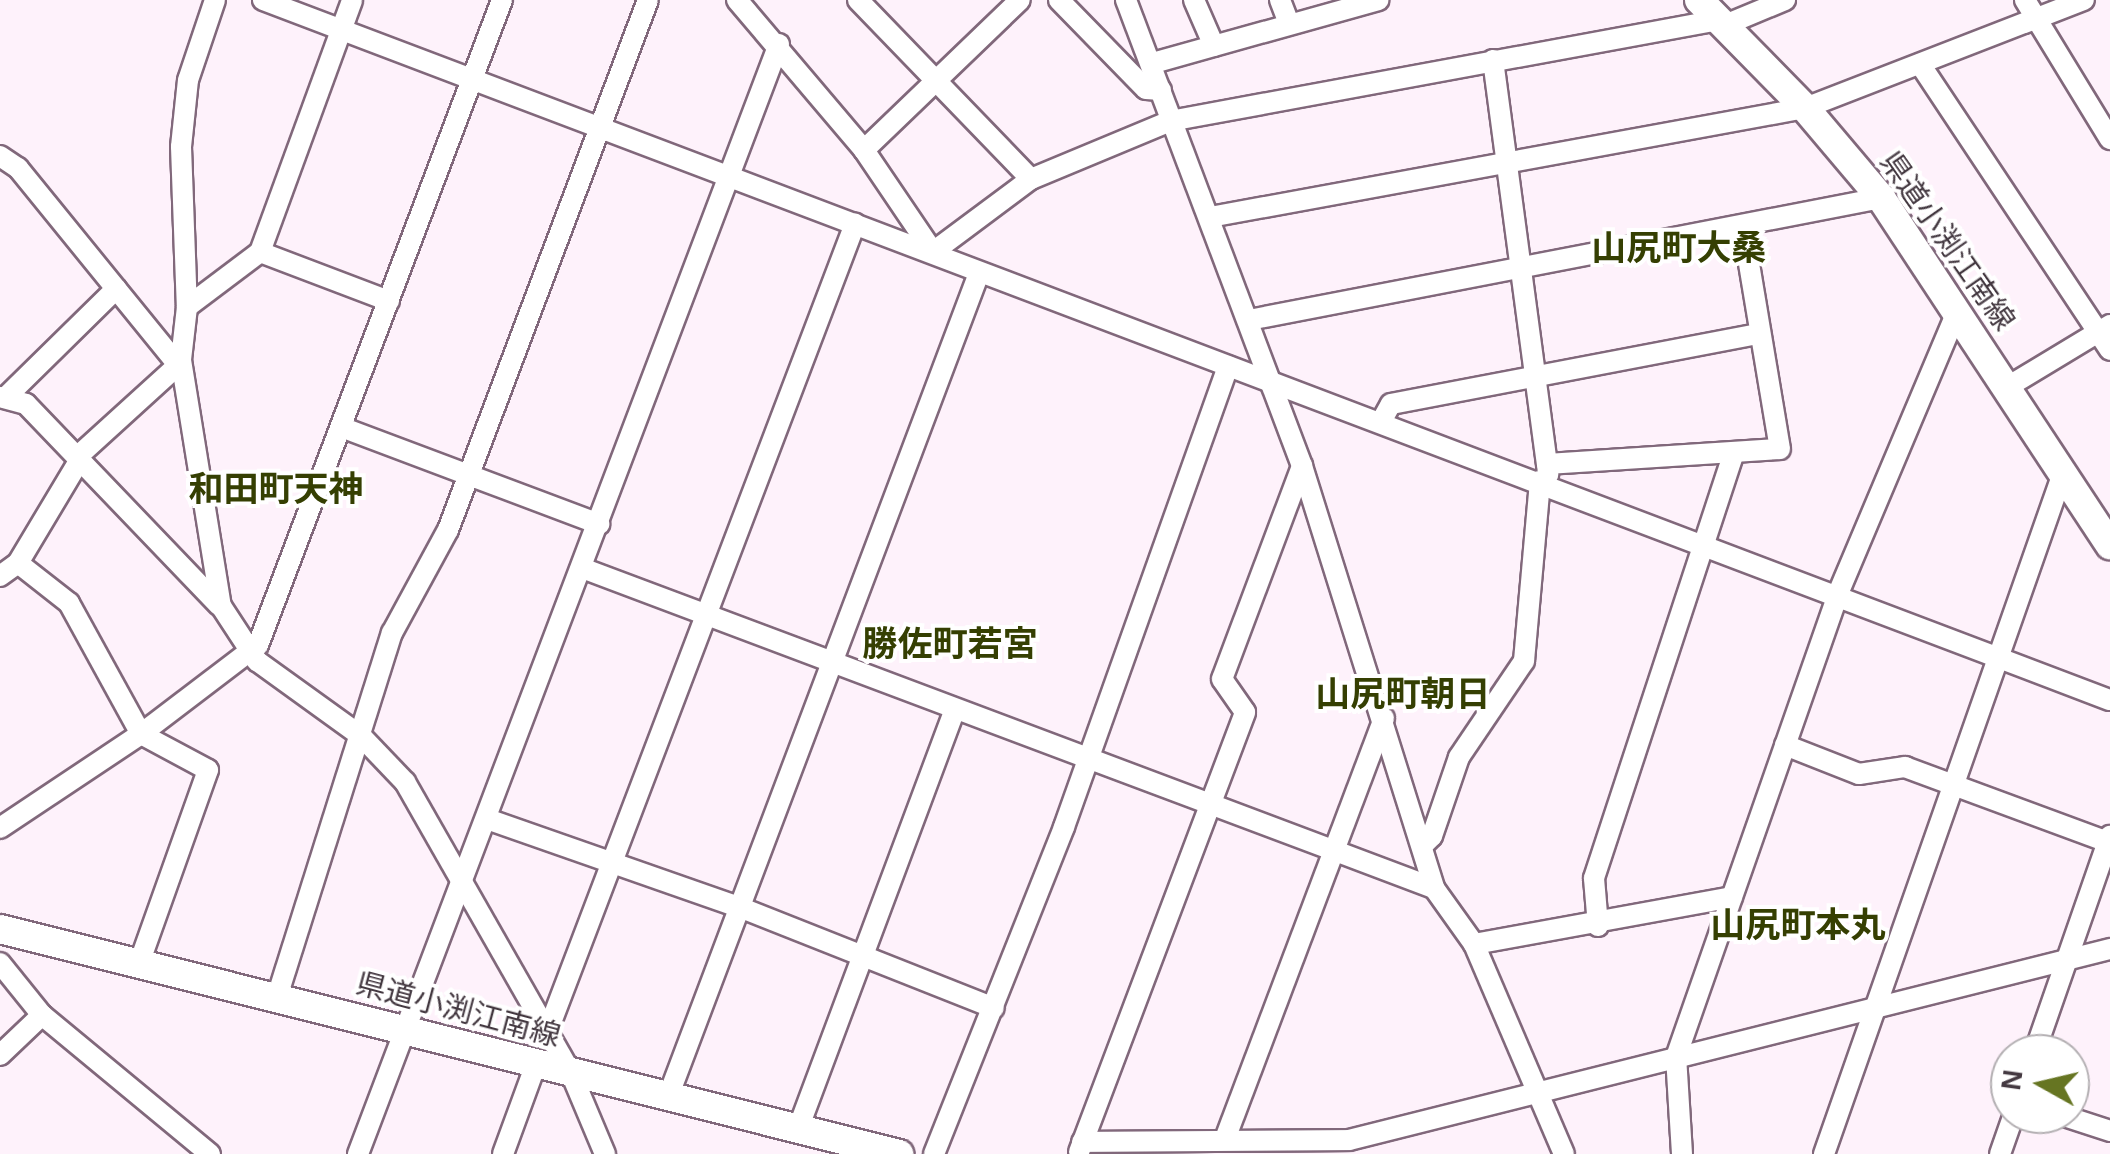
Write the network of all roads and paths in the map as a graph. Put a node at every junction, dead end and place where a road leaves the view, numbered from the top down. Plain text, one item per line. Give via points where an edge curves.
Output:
1 (215, 0) edge
2 (263, 0) edge
3 (352, 0) edge
4 (502, 0) edge
5 (648, 0) edge
6 (737, 0) edge
7 (858, 0) edge
8 (1020, 0) edge
9 (1059, 0) edge
10 (1126, 0) edge
11 (1194, 0) edge
12 (1280, 0) edge
13 (1378, 0) edge
14 (1785, 0) edge
15 (2084, 0) edge
16 (2031, 9) edge
17 (1714, 15) edge
18 (1289, 23) junction
19 (341, 29) junction
20 (779, 44) junction
21 (1214, 46) junction
22 (1493, 60) junction
23 (1153, 63) junction
24 (1920, 64) junction
25 (473, 78) junction
26 (937, 80) junction
27 (1161, 90) junction
28 (1805, 108) junction
29 (1170, 122) junction
30 (600, 126) junction
31 (2110, 139) edge
32 (864, 150) junction
33 (0, 156) edge
34 (1508, 162) junction
35 (730, 176) junction
36 (1031, 179) junction
37 (1881, 198) junction
38 (1210, 217) junction
39 (855, 224) junction
40 (1743, 228) junction
41 (260, 252) junction
42 (933, 252) junction
43 (1524, 271) junction
44 (979, 272) junction
45 (116, 289) junction
46 (389, 301) junction
47 (187, 308) junction
48 (1958, 310) junction
49 (1248, 320) junction
50 (2104, 328) edge
51 (1758, 334) junction
52 (2110, 350) edge
53 (1228, 366) junction
54 (180, 367) junction
55 (1267, 377) junction
56 (1536, 378) junction
57 (2009, 386) junction
58 (2, 397) edge
59 (1382, 420) junction
60 (340, 428) junction
61 (1733, 454) junction
62 (78, 459) junction
63 (1302, 466) junction
64 (2064, 473) junction
65 (468, 476) junction
66 (1545, 477) junction
67 (598, 524) junction
68 (1705, 545) junction
69 (2110, 545) edge
70 (18, 562) junction
71 (582, 568) junction
72 (0, 576) edge
73 (1837, 596) junction
74 (220, 606) junction
75 (707, 616) junction
76 (248, 650) junction
77 (1998, 657) junction
78 (830, 662) junction
79 (2110, 700) edge
80 (956, 710) junction
81 (1384, 718) junction
82 (141, 734) junction
83 (358, 734) junction
84 (1785, 745) junction
85 (1084, 759) junction
86 (1953, 784) junction
87 (1208, 803) junction
88 (490, 820) junction
89 (0, 828) edge
90 (2109, 839) edge
91 (1422, 846) junction
92 (1334, 850) junction
93 (613, 862) junction
94 (463, 885) junction
95 (1434, 888) junction
96 (1732, 898) junction
97 (739, 907) junction
98 (1598, 926) junction
99 (0, 929) edge
100 (1474, 944) junction
101 (2110, 950) edge
102 (863, 956) junction
103 (140, 961) junction
104 (2066, 961) junction
105 (0, 963) edge
106 (277, 996) junction
107 (1874, 1007) junction
108 (994, 1008) junction
109 (42, 1015) junction
110 (404, 1030) junction
111 (547, 1032) junction
112 (2041, 1034) edge
113 (0, 1055) edge
114 (1676, 1057) junction
115 (536, 1064) junction
116 (571, 1073) junction
117 (1540, 1090) junction
118 (668, 1097) junction
119 (806, 1138) edge
120 (1225, 1139) junction
121 (1300, 1147) edge
122 (1080, 1148) edge
123 (210, 1154) edge
124 (358, 1154) edge
125 (503, 1154) edge
126 (605, 1154) edge
127 (900, 1154) edge
128 (934, 1154) edge
129 (1564, 1154) edge
130 (1682, 1154) edge
131 (1824, 1154) edge

1 - 47 street via 188,80 182,130
2 - 19 street
3 - 19 street
4 - 25 street
5 - 30 street
6 - 20 street
7 - 26 street
8 - 26 street
9 - 27 street via 1146,89
10 - 23 street
11 - 21 street
12 - 18 street
13 - 18 street
14 - 17 street
15 - 16 street
16 - 24 street
16 - 31 street
17 - 22 street
17 - 28 main road, 県道小渕江南線
18 - 21 street
19 - 25 street
19 - 41 street
20 - 32 street
20 - 35 street
21 - 23 street
22 - 29 street
22 - 34 street
23 - 27 street
24 - 28 street
24 - 50 street
25 - 30 street
25 - 46 street
26 - 32 street
26 - 36 street
27 - 29 street
28 - 34 street
28 - 37 main road, 県道小渕江南線
29 - 36 street
29 - 38 street
30 - 35 street
30 - 65 street
32 - 42 street
33 - 45 street via 18,168
34 - 38 street
34 - 43 street
35 - 39 street
35 - 67 street
36 - 42 street
37 - 40 street
37 - 48 main road, 県道小渕江南線
38 - 49 street
39 - 42 street
39 - 75 street
40 - 43 street
40 - 51 street
41 - 46 street
41 - 47 street
42 - 44 street
43 - 49 street
43 - 56 street
44 - 53 street
44 - 78 street
45 - 54 street
45 - 58 street
46 - 60 street
47 - 54 street
48 - 57 main road, 県道小渕江南線
48 - 73 street
49 - 55 street
50 - 52 street
50 - 57 street
51 - 56 street
51 - 61 street via 1780,449
53 - 55 street
53 - 85 street
54 - 62 street
54 - 74 street
55 - 59 street
55 - 63 street
56 - 59 street via 1391,404
56 - 66 street
57 - 64 main road, 県道小渕江南線
58 - 62 street via 26,404
59 - 66 street
60 - 65 street
60 - 76 street via 258,646
61 - 66 street
61 - 68 street
62 - 70 street
62 - 74 street
63 - 81 street
63 - 87 street via 1222,679 1245,712
64 - 69 main road, 県道小渕江南線
64 - 77 street
65 - 67 street
65 - 83 street via 448,530 392,634
66 - 68 street
66 - 91 street via 1524,661 1458,757 1432,836
67 - 71 street
68 - 73 street
68 - 98 street via 1594,878
70 - 72 street
70 - 82 street via 69,603
71 - 75 street
71 - 88 street
73 - 77 street
73 - 84 street
74 - 76 street
75 - 78 street
75 - 93 street
76 - 82 street
76 - 83 street
77 - 79 street
77 - 86 street
78 - 80 street
78 - 97 street
80 - 85 street
80 - 102 street
81 - 91 street
81 - 92 street
82 - 89 street
82 - 103 street via 208,770
83 - 94 street via 405,782
83 - 106 street
84 - 86 street via 1859,774 1904,766
84 - 96 street
85 - 87 street
85 - 108 street
86 - 90 street
86 - 107 street
87 - 92 street
87 - 122 street
88 - 93 street
88 - 94 street
90 - 104 street
91 - 95 street
92 - 95 street
92 - 120 street
93 - 97 street
93 - 111 street
94 - 110 street
94 - 111 street
95 - 100 street
96 - 98 street
96 - 114 street
97 - 102 street
97 - 118 street
98 - 100 street
99 - 103 main road, 県道小渕江南線
100 - 117 street
101 - 104 street
102 - 108 street
102 - 119 street
103 - 106 main road, 県道小渕江南線
104 - 107 street
104 - 112 street
105 - 109 street
106 - 110 main road, 県道小渕江南線
107 - 114 street
107 - 131 street
108 - 128 street
109 - 113 street
109 - 123 street
110 - 115 main road, 県道小渕江南線
110 - 124 street
111 - 116 street
114 - 117 street
114 - 130 street
115 - 116 main road, 県道小渕江南線
115 - 125 street
116 - 118 main road, 県道小渕江南線
116 - 126 street
117 - 121 street
117 - 129 street
118 - 119 main road, 県道小渕江南線
119 - 127 main road, 県道小渕江南線
120 - 121 street
120 - 122 street

